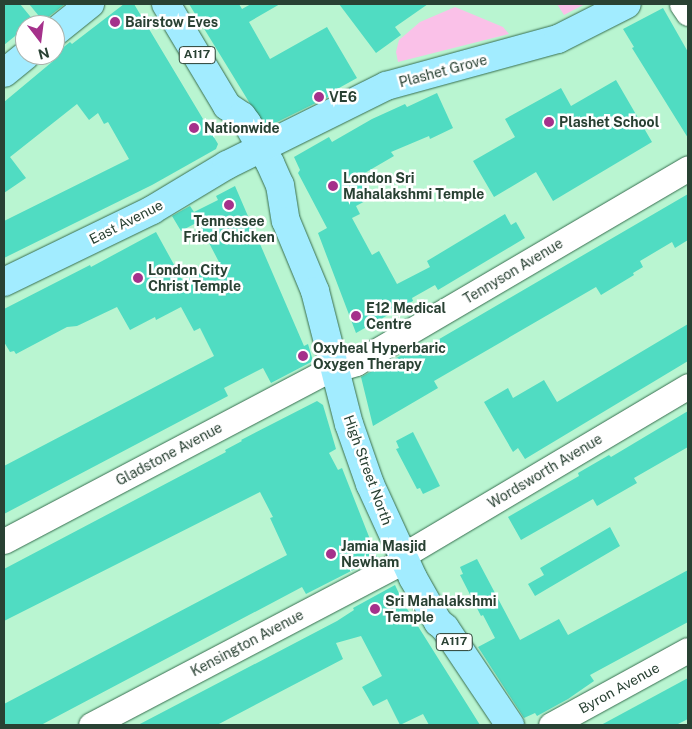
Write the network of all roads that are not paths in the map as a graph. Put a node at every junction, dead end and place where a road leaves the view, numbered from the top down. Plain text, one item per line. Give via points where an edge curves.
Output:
1 (90, 4) edge
2 (166, 4) edge
3 (626, 4) edge
4 (682, 4) edge
5 (688, 13) edge
6 (65, 24) edge
7 (15, 64) edge
8 (4, 73) edge
9 (254, 153) junction
10 (688, 168) edge
11 (4, 282) edge
12 (335, 370) junction
13 (688, 386) edge
14 (4, 540) edge
15 (403, 559) junction
16 (688, 650) edge
17 (91, 725) edge
18 (510, 725) edge
19 (551, 725) edge

1 - 6 main road
2 - 9 main road, High Street North / A117 via 228,106 242,116
3 - 9 main road, Plashet Grove via 558,39 386,86
4 - 5 street
7 - 8 main road
9 - 11 main road, East Avenue via 152,210
9 - 12 main road, High Street North / A117 via 280,185 286,221 315,291
10 - 12 street, Tennyson Avenue via 356,363
12 - 14 street, Gladstone Avenue via 325,372
12 - 15 main road, High Street North / A117 via 370,484
13 - 15 street, Wordsworth Avenue
15 - 17 street, Kensington Avenue
15 - 18 main road, High Street North / A117 via 438,622
16 - 19 street, Byron Avenue

